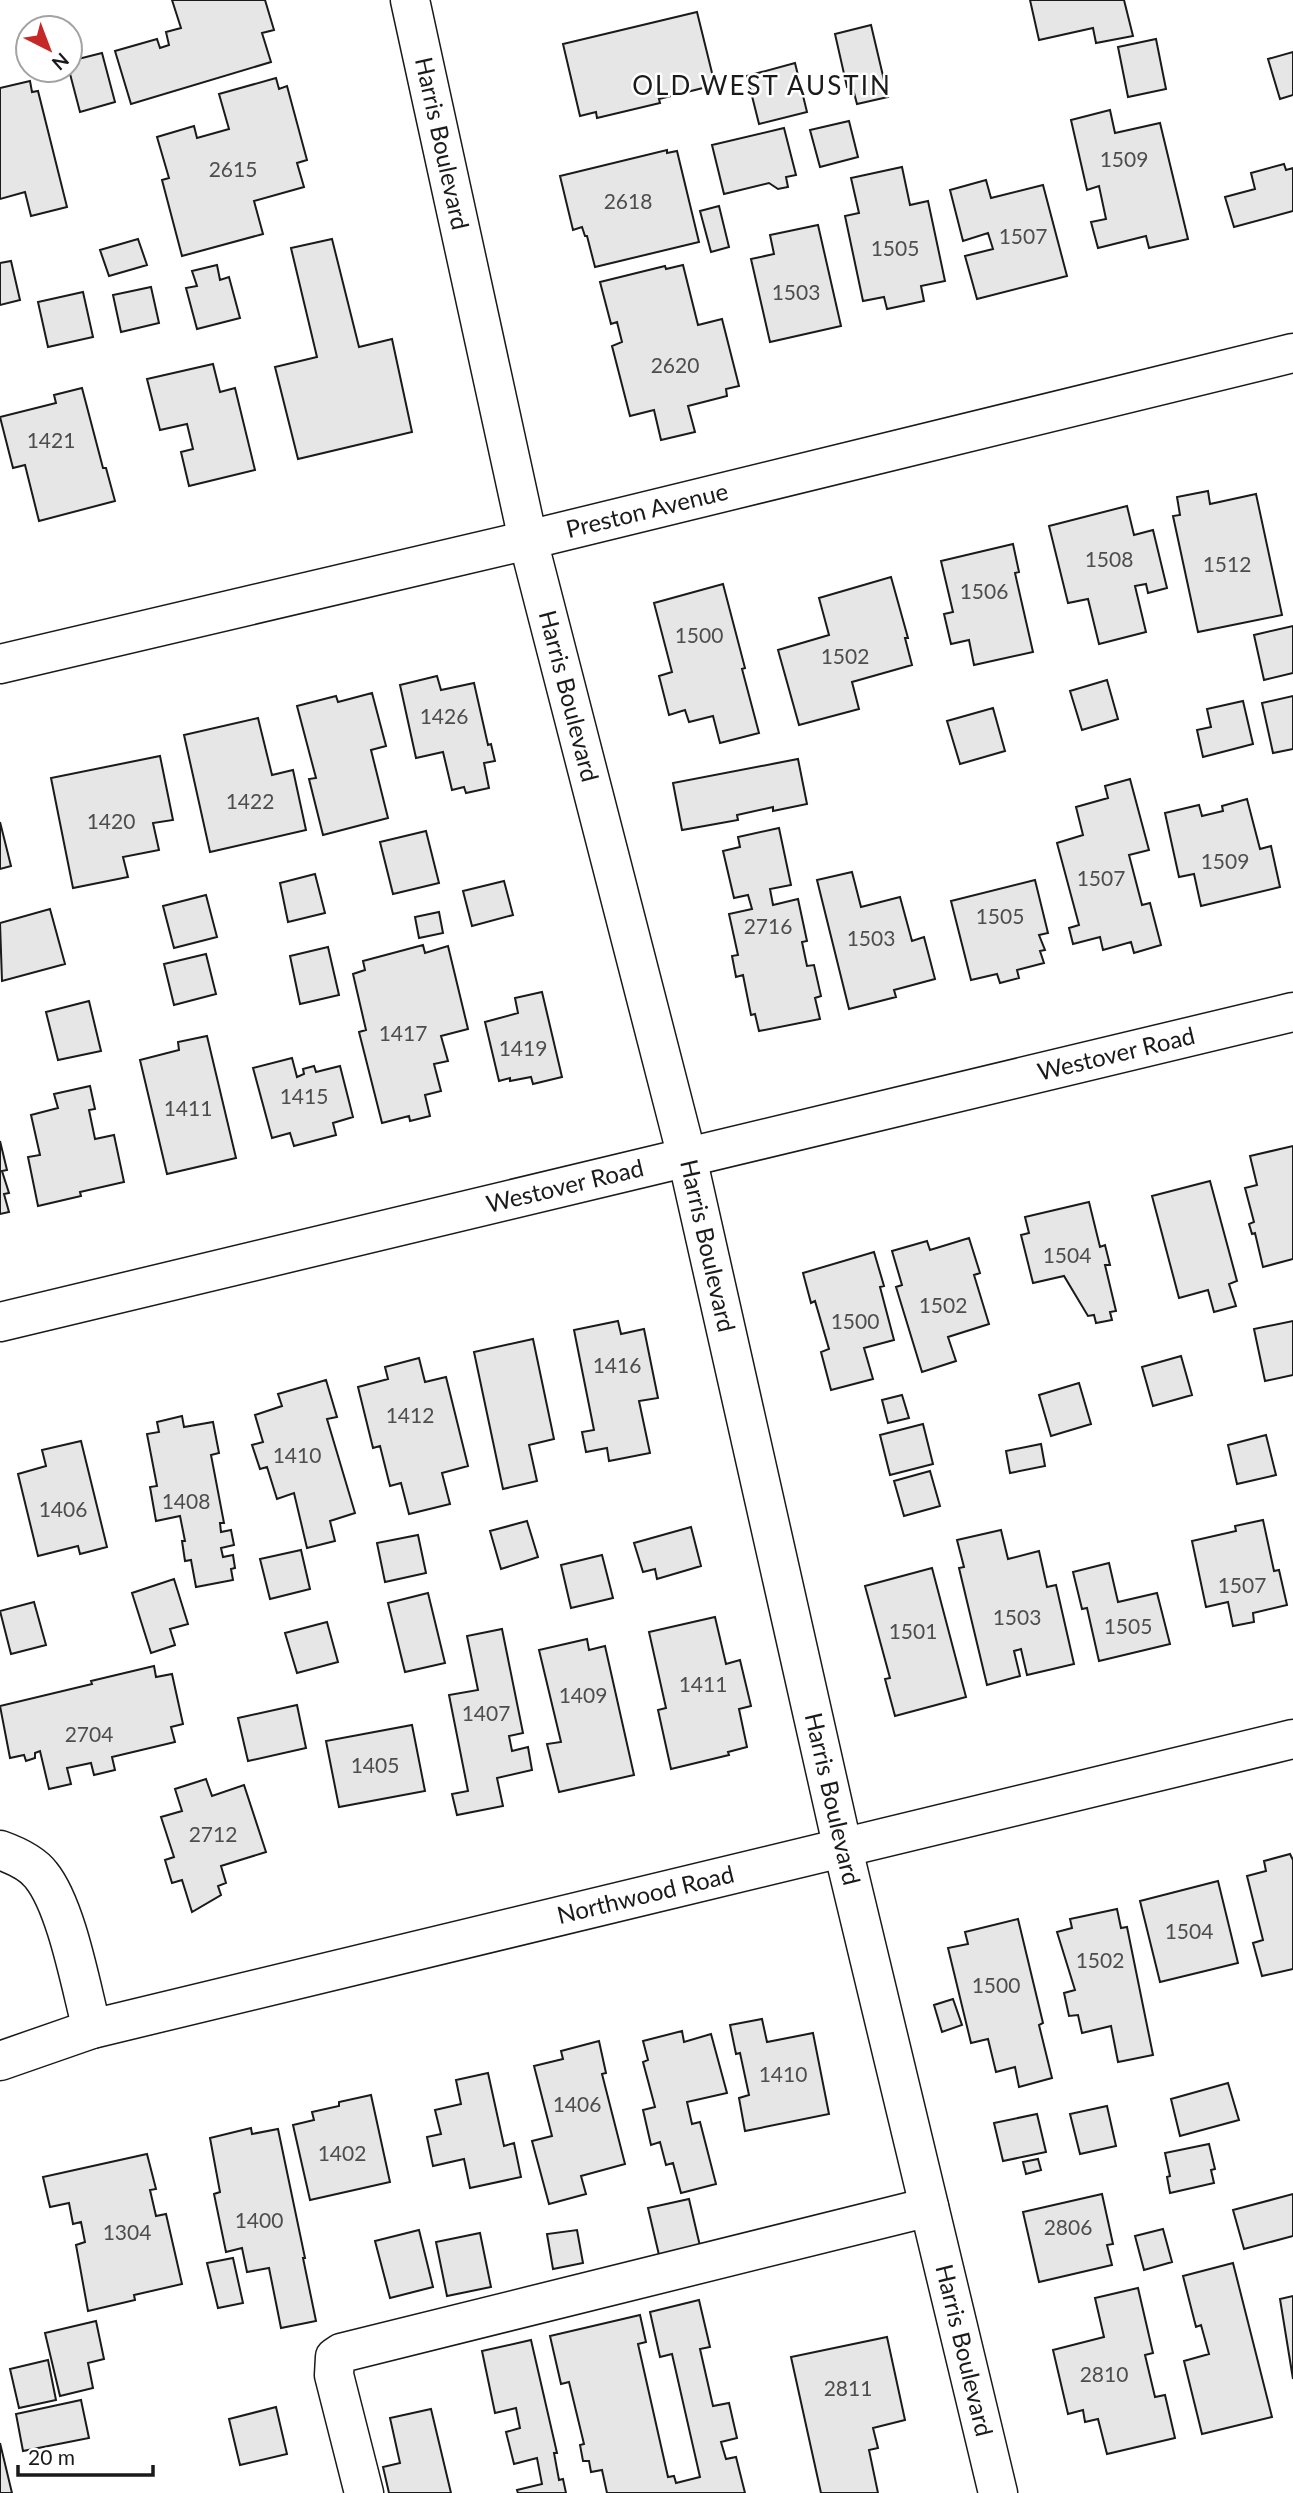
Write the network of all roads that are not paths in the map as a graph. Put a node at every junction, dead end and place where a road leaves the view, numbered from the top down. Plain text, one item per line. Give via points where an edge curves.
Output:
1 (410, 0) edge
2 (1293, 353) edge
3 (528, 540) junction
4 (0, 664) edge
5 (1293, 1012) edge
6 (687, 1157) junction
7 (0, 1322) edge
8 (1293, 1739) edge
9 (843, 1849) junction
10 (0, 1850) edge
11 (92, 2029) junction
12 (0, 2061) edge
13 (929, 2207) junction
14 (364, 2493) edge
15 (998, 2493) edge

1 - 3 street, Harris Boulevard
2 - 3 street, Preston Avenue
3 - 4 street, Preston Avenue
3 - 6 street, Harris Boulevard
5 - 6 street, Westover Road
6 - 7 street, Westover Road
6 - 9 street, Harris Boulevard
8 - 9 street, Northwood Road
9 - 11 street, Northwood Road
9 - 13 street, Harris Boulevard
10 - 11 street via 41,1874 60,1908
11 - 12 street, Northwood Road
13 - 14 street via 341,2353 335,2357 334,2375
13 - 15 street, Harris Boulevard

